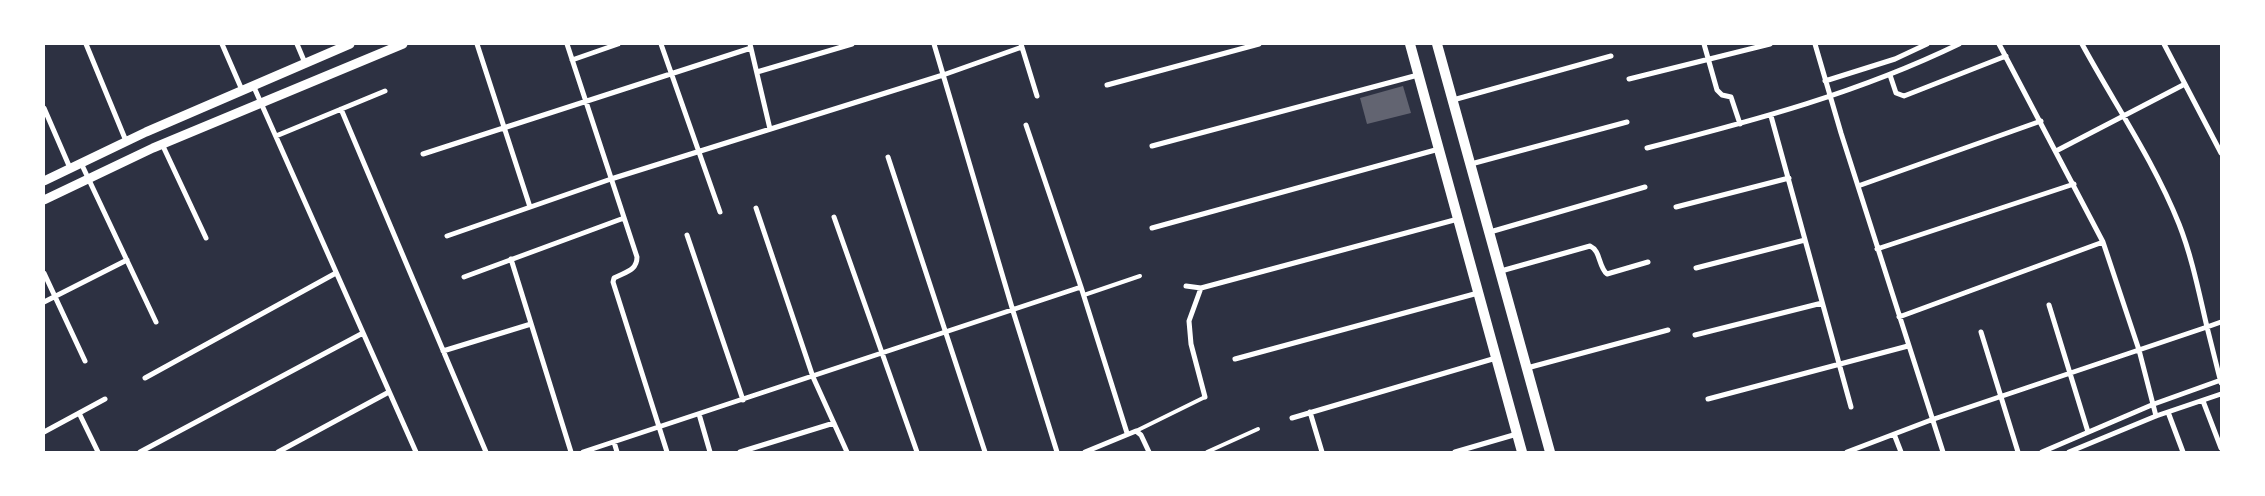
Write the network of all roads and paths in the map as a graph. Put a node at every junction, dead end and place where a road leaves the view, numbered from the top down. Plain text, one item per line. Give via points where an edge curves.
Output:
1 (86, 44) edge
2 (222, 44) edge
3 (297, 44) edge
4 (350, 44) edge
5 (403, 44) edge
6 (476, 44) edge
7 (567, 44) edge
8 (618, 44) edge
9 (661, 44) edge
10 (852, 44) edge
11 (934, 44) edge
12 (1260, 44) edge
13 (1410, 44) edge
14 (1438, 44) edge
15 (1704, 44) edge
16 (1770, 44) edge
17 (1818, 44) edge
18 (1927, 44) edge
19 (1959, 44) edge
20 (1999, 44) edge
21 (2082, 44) edge
22 (2164, 44) edge
23 (751, 46) edge
24 (1022, 46) edge
25 (1611, 56) dead end
26 (2006, 56) junction
27 (1708, 59) junction
28 (572, 60) junction
29 (305, 63) junction
30 (757, 72) junction
31 (671, 73) junction
32 (943, 75) junction
33 (1418, 75) junction
34 (1890, 75) junction
35 (1629, 79) dead end
36 (1825, 81) junction
37 (2185, 84) junction
38 (253, 85) junction
39 (1107, 86) dead end
40 (242, 90) junction
41 (385, 91) dead end
42 (1037, 96) dead end
43 (1830, 97) junction
44 (1453, 100) junction
45 (586, 102) junction
46 (261, 103) junction
47 (44, 108) edge
48 (342, 109) junction
49 (1771, 116) junction
50 (2124, 116) junction
51 (2040, 121) junction
52 (1627, 122) dead end
53 (1740, 124) junction
54 (1026, 125) dead end
55 (504, 128) junction
56 (770, 129) junction
57 (276, 136) junction
58 (126, 141) junction
59 (162, 144) junction
60 (1152, 146) dead end
61 (1647, 148) dead end
62 (1439, 149) junction
63 (2056, 151) junction
64 (698, 152) junction
65 (2221, 153) edge
66 (423, 154) dead end
67 (888, 157) dead end
68 (81, 163) junction
69 (1471, 164) junction
70 (70, 168) junction
71 (1788, 178) junction
72 (89, 179) junction
73 (611, 179) junction
74 (44, 181) edge
75 (2074, 184) junction
76 (1858, 186) junction
77 (1645, 187) dead end
78 (44, 200) edge
79 (530, 207) junction
80 (1676, 207) dead end
81 (756, 208) dead end
82 (720, 212) dead end
83 (834, 217) dead end
84 (624, 218) junction
85 (1458, 219) junction
86 (1152, 228) dead end
87 (1490, 232) junction
88 (687, 235) dead end
89 (447, 236) dead end
90 (206, 238) dead end
91 (1805, 240) junction
92 (2103, 242) junction
93 (1877, 249) junction
94 (511, 259) junction
95 (128, 260) junction
96 (1648, 262) dead end
97 (1696, 268) dead end
98 (1501, 272) junction
99 (44, 273) edge
100 (336, 273) junction
101 (464, 276) dead end
102 (1140, 276) dead end
103 (1186, 286) dead end
104 (1081, 288) junction
105 (1202, 288) junction
106 (1478, 293) junction
107 (1084, 295) junction
108 (55, 296) junction
109 (44, 302) edge
110 (1822, 303) junction
111 (2049, 305) dead end
112 (1012, 311) junction
113 (1899, 317) junction
114 (156, 322) dead end
115 (2221, 322) edge
116 (531, 324) junction
117 (2207, 327) junction
118 (1668, 330) dead end
119 (1981, 332) dead end
120 (363, 333) junction
121 (947, 333) junction
122 (1694, 335) dead end
123 (1908, 346) junction
124 (2138, 350) junction
125 (443, 351) junction
126 (884, 354) junction
127 (1496, 358) junction
128 (1234, 359) dead end
129 (85, 361) dead end
130 (1839, 364) junction
131 (1527, 368) junction
132 (2069, 374) junction
133 (813, 377) junction
134 (144, 378) dead end
135 (2221, 381) edge
136 (389, 392) junction
137 (2221, 394) edge
138 (2001, 396) junction
139 (1205, 397) joint
140 (105, 399) dead end
141 (1708, 399) dead end
142 (744, 400) junction
143 (2203, 401) junction
144 (2154, 404) junction
145 (1851, 407) dead end
146 (1310, 412) junction
147 (2168, 412) junction
148 (79, 413) junction
149 (699, 414) junction
150 (2156, 416) junction
151 (1292, 418) dead end
152 (1931, 420) junction
153 (834, 423) junction
154 (658, 428) junction
155 (1258, 429) dead end
156 (1136, 431) junction
157 (44, 432) edge
158 (2088, 432) junction
159 (1127, 433) junction
160 (1517, 434) junction
161 (1894, 434) junction
162 (614, 442) junction
163 (2221, 448) edge
164 (759, 449) edge
165 (98, 452) edge
166 (140, 452) edge
167 (278, 452) edge
168 (416, 452) edge
169 (486, 452) edge
170 (571, 452) edge
171 (583, 452) edge
172 (617, 452) edge
173 (667, 452) edge
174 (710, 452) edge
175 (740, 452) edge
176 (846, 452) edge
177 (917, 452) edge
178 (985, 452) edge
179 (1057, 452) edge
180 (1085, 452) edge
181 (1149, 452) edge
182 (1207, 452) edge
183 (1322, 452) edge
184 (1455, 452) edge
185 (1522, 452) edge
186 (1550, 452) edge
187 (1847, 452) edge
188 (1901, 452) edge
189 (1943, 452) edge
190 (2018, 452) edge
191 (2042, 452) edge
192 (2069, 452) edge
193 (2182, 452) edge

1 - 58 street
2 - 40 street
3 - 29 street
4 - 29 street
5 - 46 street
6 - 55 street
7 - 28 street
8 - 28 street
9 - 31 street
10 - 30 street
11 - 32 street
12 - 39 street
13 - 33 main road
14 - 44 main road
15 - 27 street
16 - 27 street
17 - 36 street
18 - 36 street via 1895,59
19 - 34 street
20 - 26 street
21 - 50 street
22 - 37 street
23 - 30 street
23 - 31 street
24 - 32 street
24 - 42 street
25 - 44 street
26 - 34 street via 1904,96 1896,93
26 - 51 street
27 - 35 street
27 - 53 street via 1717,90 1731,97
28 - 45 street
29 - 38 street
30 - 56 street
31 - 45 street
31 - 64 street
32 - 56 street
32 - 112 street
33 - 60 street
33 - 62 main road
34 - 43 street
36 - 43 street
37 - 50 street
37 - 65 street
38 - 40 street
38 - 46 street
40 - 58 street
41 - 48 street
43 - 49 street
43 - 76 street
44 - 69 main road
45 - 55 street
45 - 73 street
46 - 57 street
46 - 59 street
47 - 70 street
48 - 57 street
48 - 125 street
49 - 53 street
49 - 71 street
50 - 63 street
50 - 117 street via 2179,225
51 - 63 street
51 - 76 street
52 - 69 street
53 - 61 street
54 - 104 street
55 - 66 street
55 - 79 street
56 - 64 street
57 - 100 street
58 - 68 street
59 - 72 street
59 - 90 street
62 - 85 main road
62 - 86 street
63 - 75 street
64 - 73 street
64 - 82 street
67 - 121 street
68 - 70 street
68 - 72 street
69 - 87 main road
70 - 74 street
71 - 80 street
71 - 91 street
72 - 78 street
72 - 95 street
73 - 79 street
73 - 84 street
75 - 92 street
75 - 93 street
76 - 93 street
77 - 87 street
79 - 89 street
81 - 133 street
83 - 126 street
84 - 94 street
84 - 154 street via 637,264 614,278 613,282
85 - 105 street
85 - 106 main road
87 - 98 main road
88 - 142 street
91 - 97 street
91 - 110 street
92 - 113 street
92 - 124 street
93 - 113 street
94 - 101 street
94 - 116 street
95 - 108 street
95 - 114 street
96 - 98 street via 1607,274 1596,251 1590,246
98 - 131 main road
99 - 108 street
100 - 120 street
100 - 134 street
102 - 107 lane
103 - 105 street
104 - 107 street
104 - 112 street
105 - 139 street via 1189,321 1191,344
106 - 127 main road
106 - 128 street
107 - 159 street
108 - 109 street
108 - 129 street
110 - 122 street
110 - 130 street
111 - 132 street
112 - 121 street
112 - 179 street
113 - 123 street
115 - 117 street
116 - 125 street
116 - 170 street
117 - 124 street
117 - 135 street
118 - 131 street
119 - 138 street
120 - 136 street
120 - 166 street
121 - 126 street
121 - 178 street
123 - 130 street
123 - 152 street
124 - 132 street
124 - 144 street
125 - 169 street
126 - 133 street
126 - 177 street
127 - 146 street
127 - 160 main road
130 - 141 street
130 - 145 street
131 - 186 main road
132 - 138 street
132 - 158 street
133 - 142 street
133 - 153 street
135 - 144 street
136 - 167 street
136 - 168 street
137 - 143 street
138 - 152 street
138 - 190 street
139 - 156 lane
140 - 148 street
142 - 149 street
143 - 147 street
143 - 163 street
144 - 150 street
144 - 158 street
146 - 151 street
146 - 183 street
147 - 150 street
147 - 193 street
148 - 157 street
148 - 165 street
149 - 154 street
149 - 174 street
150 - 192 street
152 - 161 street
152 - 189 street
153 - 164 street
153 - 176 street
154 - 162 street
154 - 173 street
155 - 182 lane
156 - 159 street
156 - 181 street
158 - 191 street
159 - 180 street
160 - 184 street
160 - 185 main road
161 - 187 street
161 - 188 street
162 - 171 street
162 - 172 street
164 - 175 street

